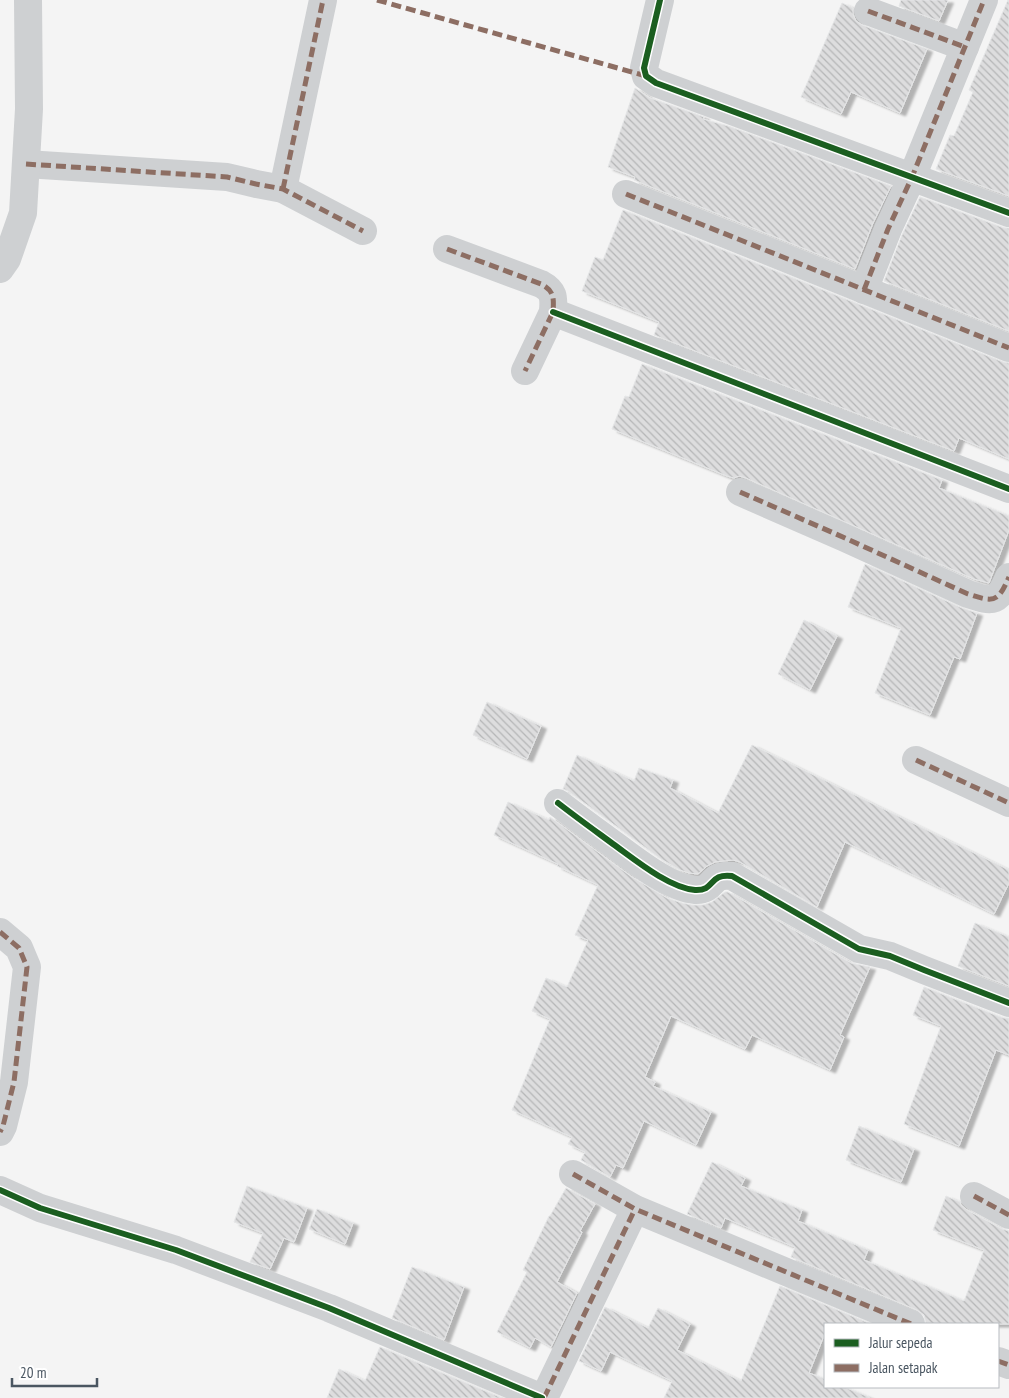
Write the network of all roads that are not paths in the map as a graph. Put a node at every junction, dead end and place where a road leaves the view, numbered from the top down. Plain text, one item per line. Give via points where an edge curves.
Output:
1 (28, 0) edge
2 (323, 0) edge
3 (660, 0) edge
4 (984, 0) edge
5 (868, 11) dead end
6 (965, 47) junction
7 (26, 164) junction
8 (912, 177) junction
9 (283, 189) junction
10 (626, 194) dead end
11 (1009, 213) edge
12 (362, 230) dead end
13 (446, 249) dead end
14 (0, 270) edge
15 (864, 290) junction
16 (553, 312) junction
17 (1009, 348) edge
18 (525, 371) dead end
19 (1009, 489) edge
20 (740, 492) dead end
21 (1009, 577) edge
22 (916, 760) dead end
23 (558, 803) dead end
24 (1009, 803) edge
25 (0, 932) edge
26 (1009, 1003) edge
27 (0, 1132) edge
28 (573, 1174) dead end
29 (0, 1190) edge
30 (974, 1196) dead end
31 (635, 1209) junction
32 (1009, 1215) edge
33 (909, 1323) edge
34 (543, 1398) edge

1 - 7 street
2 - 9 street
3 - 8 street via 644,68 646,76 656,83
4 - 6 street
5 - 6 street
6 - 8 street
7 - 9 street via 227,177
7 - 14 street via 23,214
8 - 11 street
8 - 15 street
9 - 12 street
10 - 15 street
13 - 16 street via 549,289 554,302
15 - 17 street
16 - 18 street
16 - 19 street
20 - 21 street via 983,599 998,597
22 - 24 street
23 - 26 street via 648,869 678,886 703,890 717,877 732,876 859,949 890,956
25 - 27 street via 19,948 27,967 14,1082
28 - 31 street
29 - 34 street via 40,1208 176,1250 328,1308
30 - 32 street
31 - 33 street
31 - 34 street

